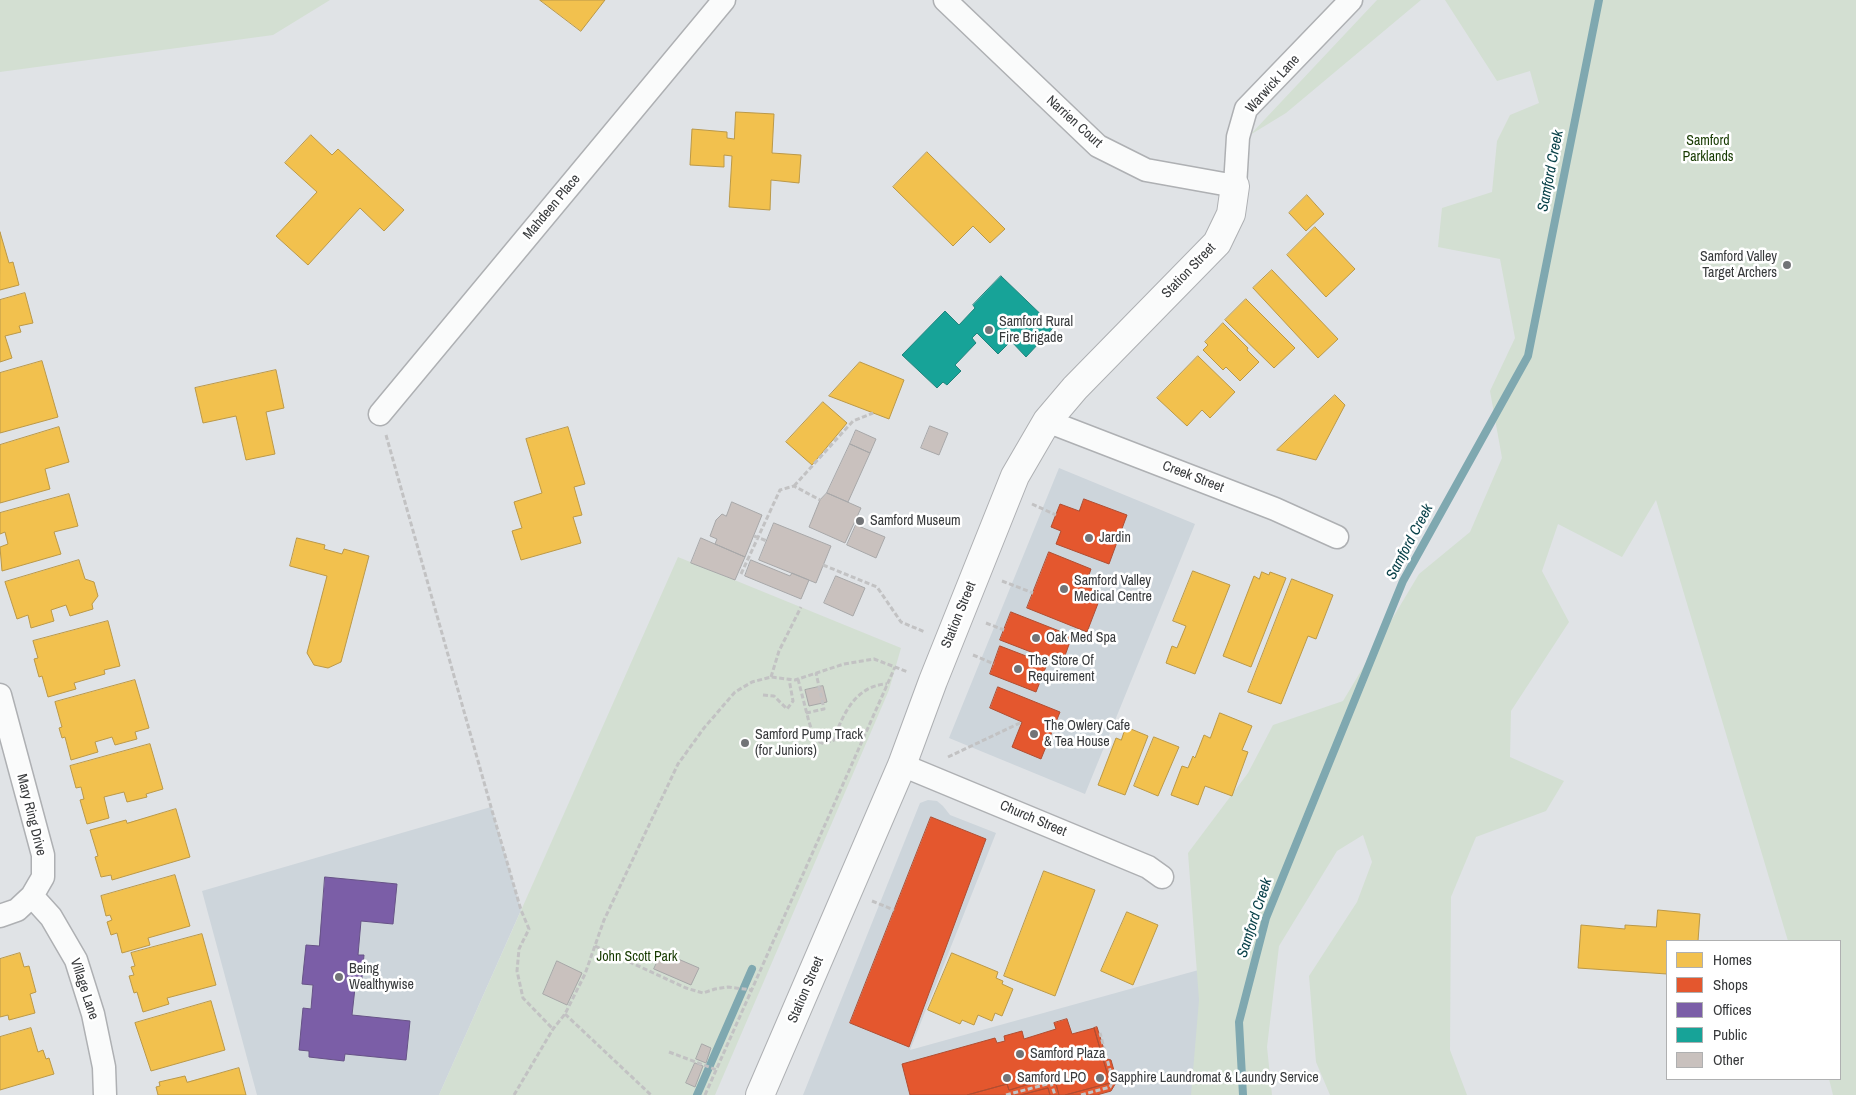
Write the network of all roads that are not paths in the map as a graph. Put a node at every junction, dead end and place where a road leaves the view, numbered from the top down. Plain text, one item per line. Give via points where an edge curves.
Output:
1 (724, 0) edge
2 (945, 0) edge
3 (1351, 0) edge
4 (1235, 186) junction
5 (380, 414) road end
6 (1048, 421) junction
7 (1338, 537) dead end
8 (0, 695) edge
9 (902, 765) junction
10 (1162, 877) dead end
11 (32, 896) junction
12 (0, 916) edge
13 (105, 1095) edge
14 (760, 1095) edge

1 - 5 street, Mahdeen Place
2 - 4 street, Narrien Court via 1098,146 1146,170
3 - 4 street, Warwick Lane via 1246,109 1238,137
4 - 6 street, Station Street via 1231,214 1217,243 1075,388
6 - 7 street, Creek Street via 1276,509
6 - 9 street, Station Street via 1015,476
8 - 11 street, Mary Ring Drive via 43,855 43,877
9 - 10 street, Church Street via 1148,867
9 - 14 street, Station Street
11 - 12 street, Mary Ring Drive via 17,910
11 - 13 street, Village Lane via 51,917 76,960 93,1014 104,1067

